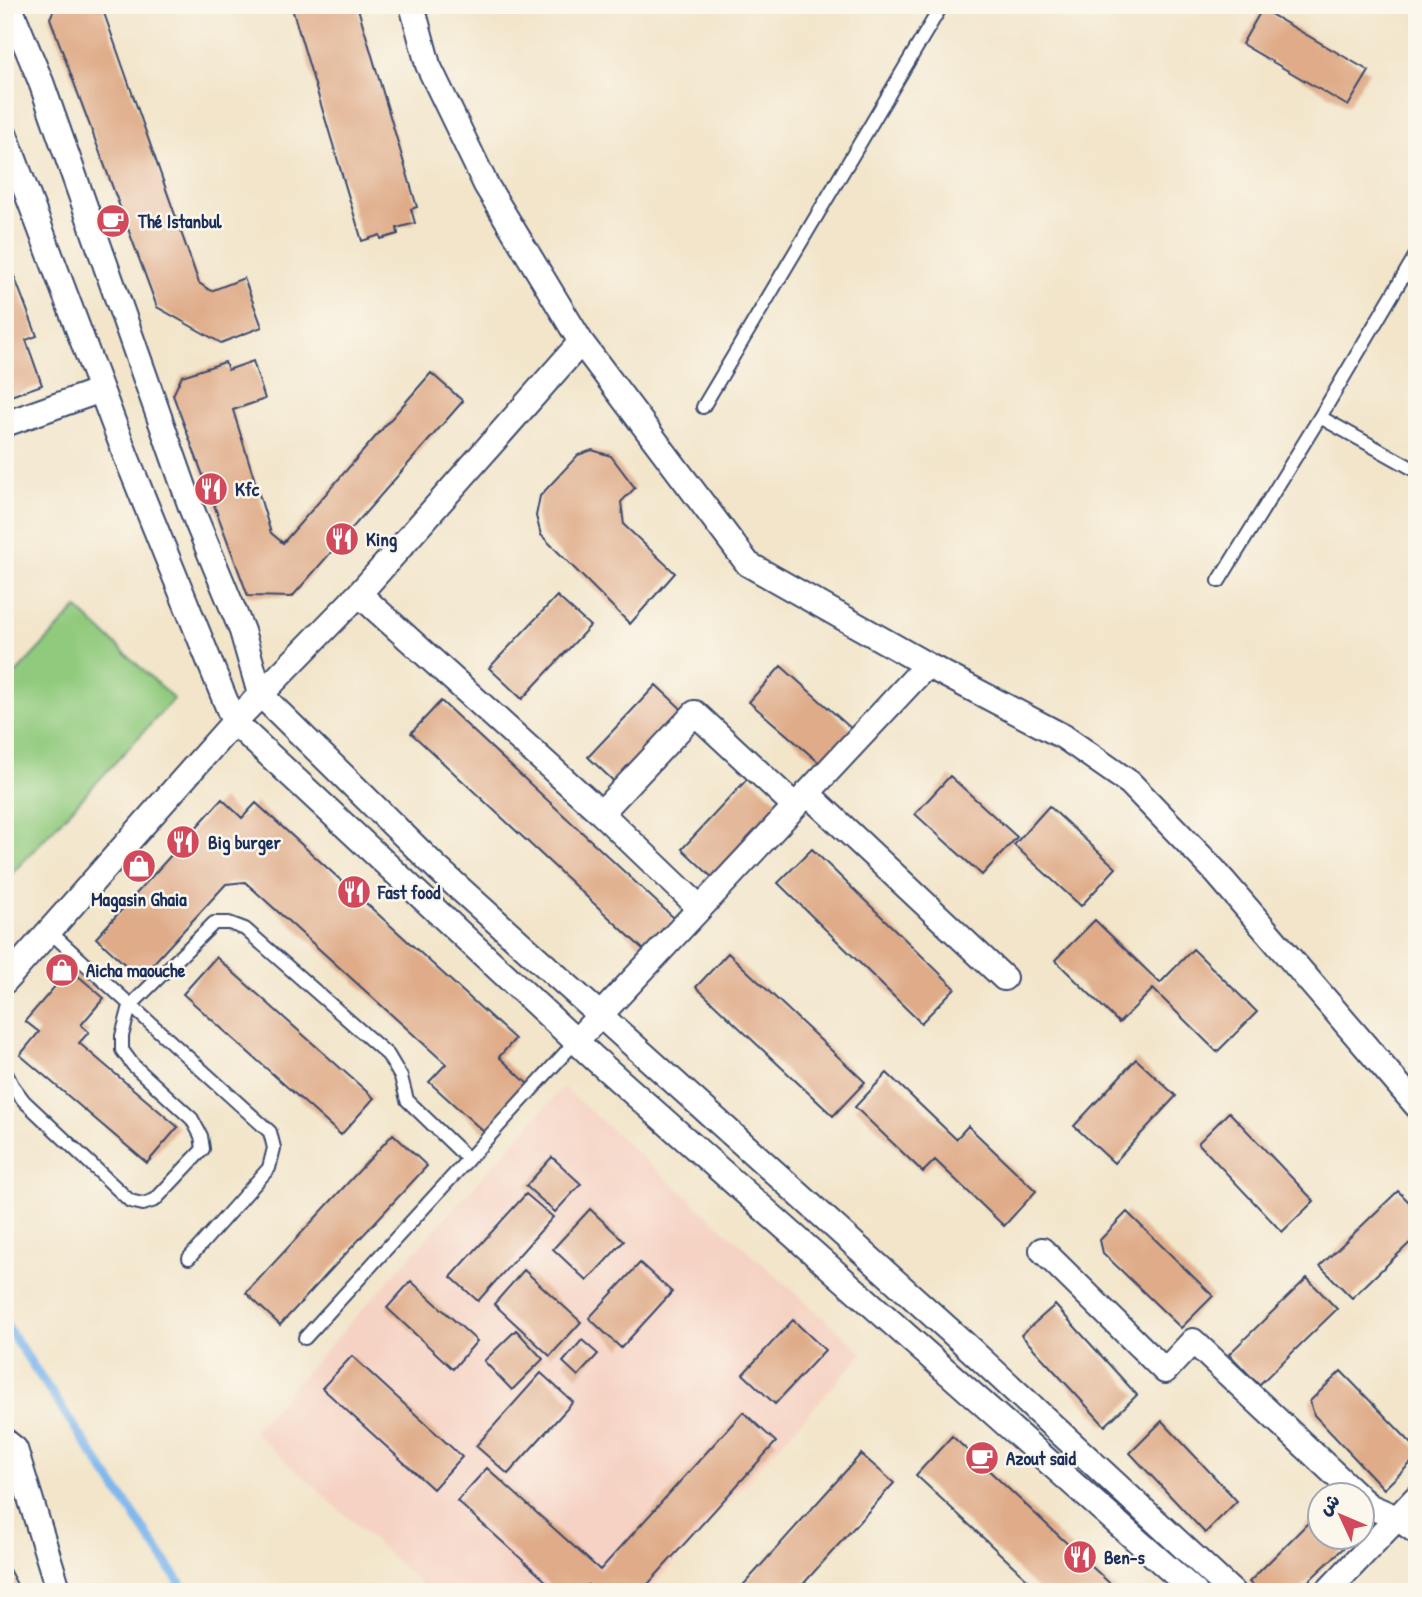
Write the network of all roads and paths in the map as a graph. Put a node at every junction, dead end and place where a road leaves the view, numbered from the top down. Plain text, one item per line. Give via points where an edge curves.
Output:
1 (9, 5) edge
2 (412, 5) edge
3 (942, 5) edge
4 (5, 135) edge
5 (1417, 253) edge
6 (581, 342) junction
7 (101, 390) junction
8 (703, 407) dead end
9 (1320, 417) junction
10 (5, 424) edge
11 (1417, 471) edge
12 (1219, 581) dead end
13 (359, 594) junction
14 (927, 665) junction
15 (260, 695) junction
16 (233, 722) junction
17 (801, 799) junction
18 (601, 813) junction
19 (700, 908) junction
20 (49, 931) junction
21 (1004, 978) dead end
22 (5, 981) edge
23 (130, 1006) junction
24 (600, 1016) junction
25 (576, 1041) junction
26 (5, 1071) edge
27 (1416, 1104) edge
28 (468, 1159) junction
29 (1042, 1250) dead end
30 (189, 1258) dead end
31 (305, 1338) dead end
32 (5, 1441) edge
33 (1343, 1482) edge
34 (1417, 1497) edge
35 (1376, 1510) edge
36 (1407, 1525) edge
37 (59, 1592) edge
38 (1195, 1592) edge
39 (1232, 1592) edge
40 (1327, 1592) edge

1 - 15 street via 41,82 192,510 242,631
2 - 6 street via 428,65 486,185
3 - 8 lane
4 - 7 street
5 - 9 lane
6 - 13 street
6 - 14 street via 748,564
7 - 10 street
7 - 16 street
9 - 11 lane
9 - 12 lane
13 - 15 street
13 - 18 street
14 - 17 street
14 - 27 street via 1064,737 1130,783 1214,870
15 - 16 street
15 - 24 street via 438,870
16 - 20 street
16 - 25 street
17 - 18 street via 695,713
17 - 19 street
17 - 21 street
18 - 19 street
19 - 24 street
20 - 22 street
20 - 23 lane
23 - 26 lane via 122,1050 132,1065 192,1119 203,1149 155,1200 143,1204 130,1201 24,1101
23 - 28 lane via 214,923 245,929 388,1055 407,1100
23 - 30 lane via 270,1132 274,1148 270,1168
24 - 25 street
24 - 39 street
25 - 28 lane
25 - 38 street
28 - 31 lane
29 - 33 street via 1165,1371 1193,1341
32 - 37 street via 15,1449
34 - 36 street
35 - 36 street
36 - 40 street

